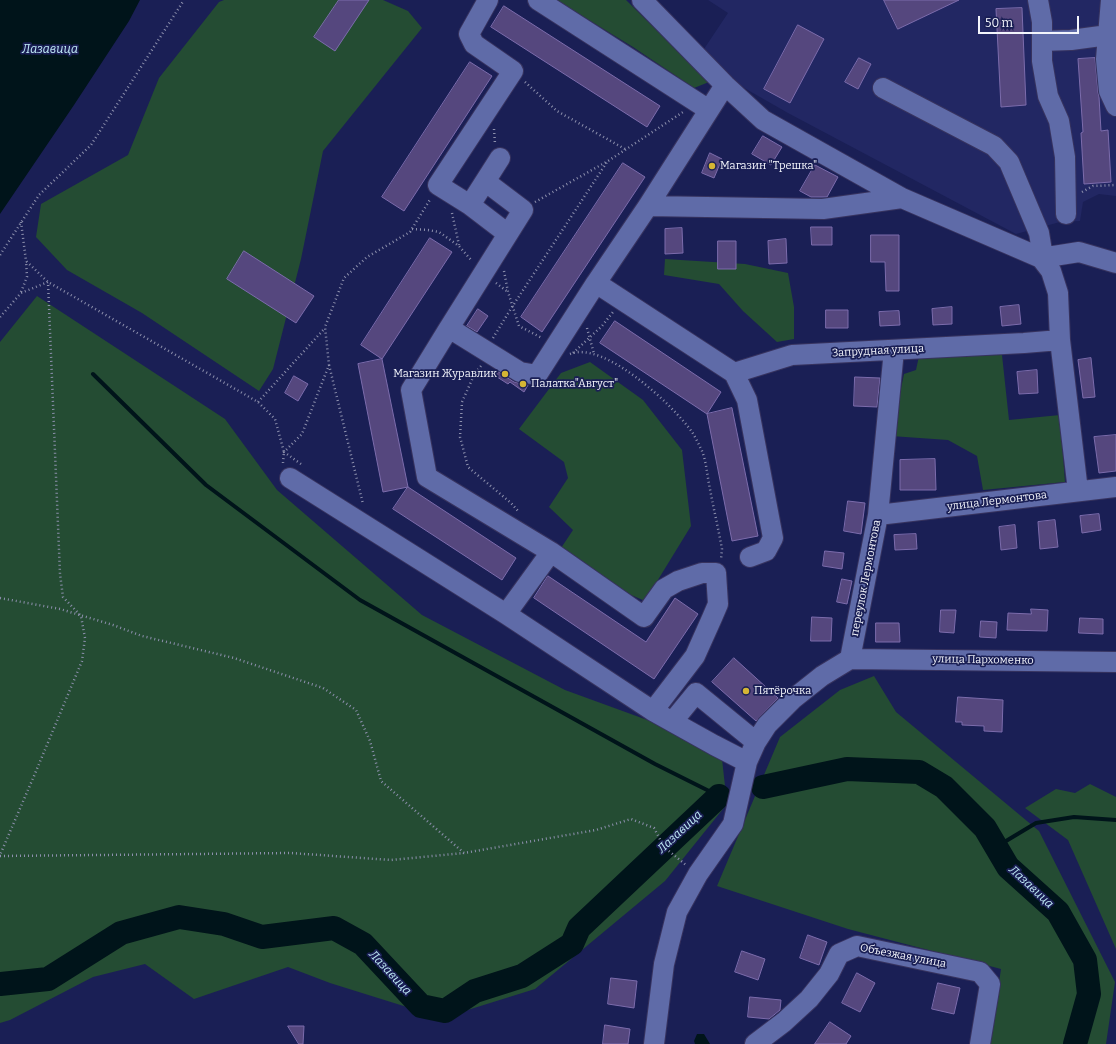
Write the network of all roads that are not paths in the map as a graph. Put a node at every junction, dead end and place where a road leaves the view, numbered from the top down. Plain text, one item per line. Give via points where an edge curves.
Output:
1 (488, 0) edge
2 (538, 0) edge
3 (642, 0) edge
4 (1038, 0) edge
5 (1111, 0) edge
6 (1108, 35) junction
7 (1042, 41) junction
8 (725, 85) junction
9 (883, 88) dead end
10 (703, 106) junction
11 (1116, 106) edge
12 (500, 158) dead end
13 (486, 182) junction
14 (902, 198) junction
15 (470, 205) junction
16 (648, 206) junction
17 (1066, 214) dead end
18 (504, 241) junction
19 (1041, 258) junction
20 (1116, 263) edge
21 (596, 283) junction
22 (449, 328) junction
23 (1060, 340) junction
24 (894, 350) junction
25 (734, 373) junction
26 (290, 478) road end
27 (1116, 487) edge
28 (1078, 492) junction
29 (878, 515) junction
30 (551, 552) junction
31 (750, 557) dead end
32 (506, 614) junction
33 (850, 659) junction
34 (1116, 662) edge
35 (653, 711) junction
36 (673, 721) junction
37 (756, 742) junction
38 (747, 762) junction
39 (654, 1044) edge
40 (755, 1044) edge
41 (980, 1044) edge

1 - 15 street via 468,34 474,44 513,71 443,188
2 - 10 street
3 - 8 street
4 - 7 street
5 - 6 street
6 - 7 street
6 - 11 street via 1106,59 1109,91
7 - 17 street via 1042,61 1048,96 1059,121 1065,157
8 - 10 street
8 - 14 street via 763,120
9 - 19 street via 994,146 1009,162 1039,233
10 - 16 street
12 - 13 street
13 - 15 street
13 - 18 street via 523,210
14 - 16 street via 823,209
14 - 19 street
15 - 18 street
16 - 21 street
18 - 22 street
19 - 20 street via 1079,252
19 - 23 street via 1051,271 1058,293
21 - 22 street via 578,312 567,346 545,364 537,375 520,372
21 - 25 street
22 - 30 street via 411,390 427,477
23 - 24 street, Запрудная улица
23 - 28 street
24 - 25 street, Запрудная улица via 792,355
24 - 29 street, переулок Лермонтова
25 - 31 street via 747,400 774,538 766,551
26 - 32 street
27 - 28 street, улица Лермонтова
28 - 29 street, улица Лермонтова
29 - 33 street, переулок Лермонтова
30 - 32 street
30 - 35 street via 644,617 664,589 702,573 716,573 718,604 695,656
32 - 35 street
33 - 34 street, улица Пархоменко
33 - 37 street via 822,676 793,699 767,725
35 - 36 street
36 - 37 street via 696,693
36 - 38 street
37 - 38 street
38 - 39 street via 732,824 698,874 677,912 664,964
40 - 41 street, Объезжая улица via 809,999 830,974 839,954 857,946 980,972 990,984

